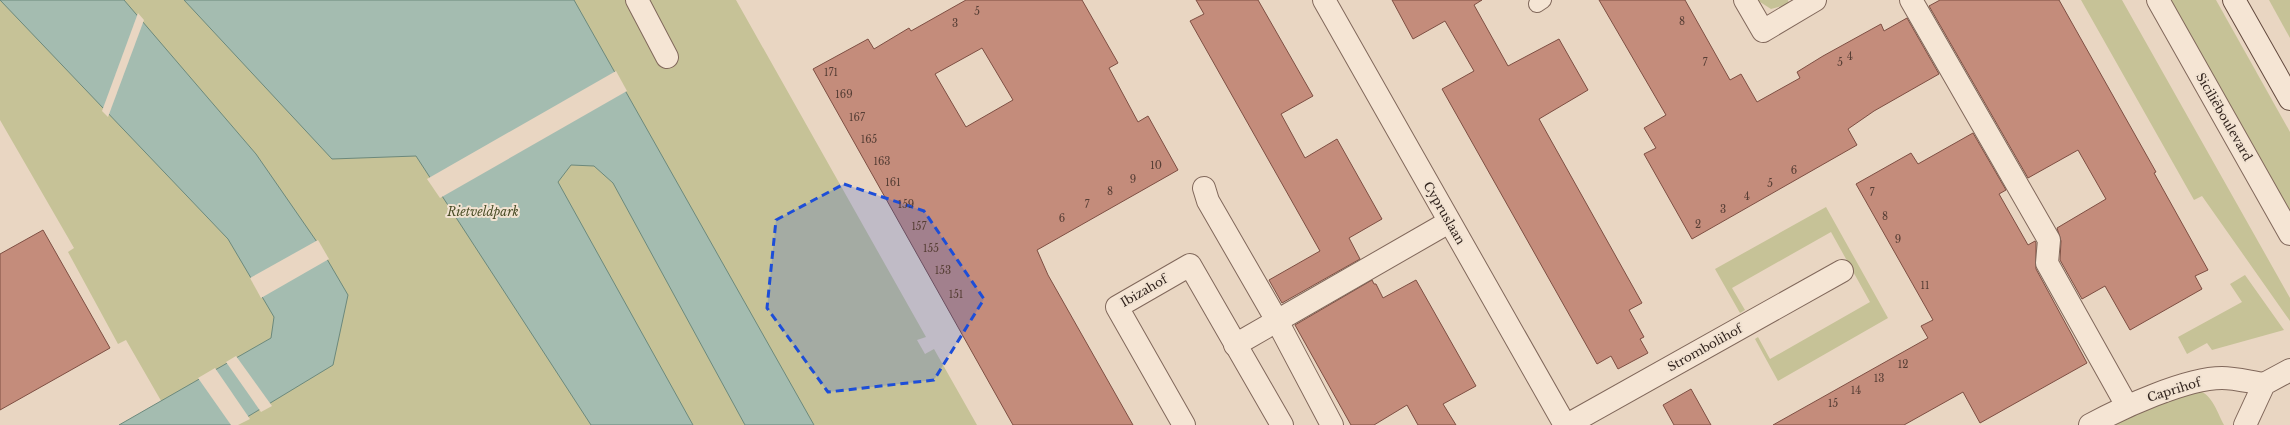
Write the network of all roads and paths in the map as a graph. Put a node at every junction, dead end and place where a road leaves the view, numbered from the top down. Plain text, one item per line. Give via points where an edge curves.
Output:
1 (637, 0) edge
2 (1324, 0) edge
3 (1745, 0) edge
4 (1815, 0) edge
5 (1911, 0) edge
6 (2158, 0) edge
7 (2234, 0) edge
8 (667, 57) dead end
9 (2290, 99) edge
10 (1204, 188) dead end
11 (1450, 222) junction
12 (2290, 234) edge
13 (1842, 271) dead end
14 (1276, 319) junction
15 (1235, 345) junction
16 (2290, 370) edge
17 (2264, 384) junction
18 (2127, 406) junction
19 (1184, 425) edge
20 (1282, 425) edge
21 (1332, 425) edge
22 (1566, 425) edge
23 (2090, 425) edge
24 (2245, 425) edge

1 - 8 street
2 - 11 street, Cypruslaan
3 - 4 street via 1763,31
5 - 18 street via 2049,240 2046,263
6 - 12 street, Siciliëboulevard
7 - 9 street
10 - 14 street via 1208,201
11 - 14 street
11 - 22 street, Cypruslaan
13 - 22 street, Strombolihof
14 - 15 street
14 - 21 street
15 - 19 street, Ibizahof via 1190,265 1117,307
15 - 20 street, Ibizahof
16 - 17 street
17 - 18 street, Caprihof via 2211,379
17 - 24 street
18 - 23 street, Caprihof

